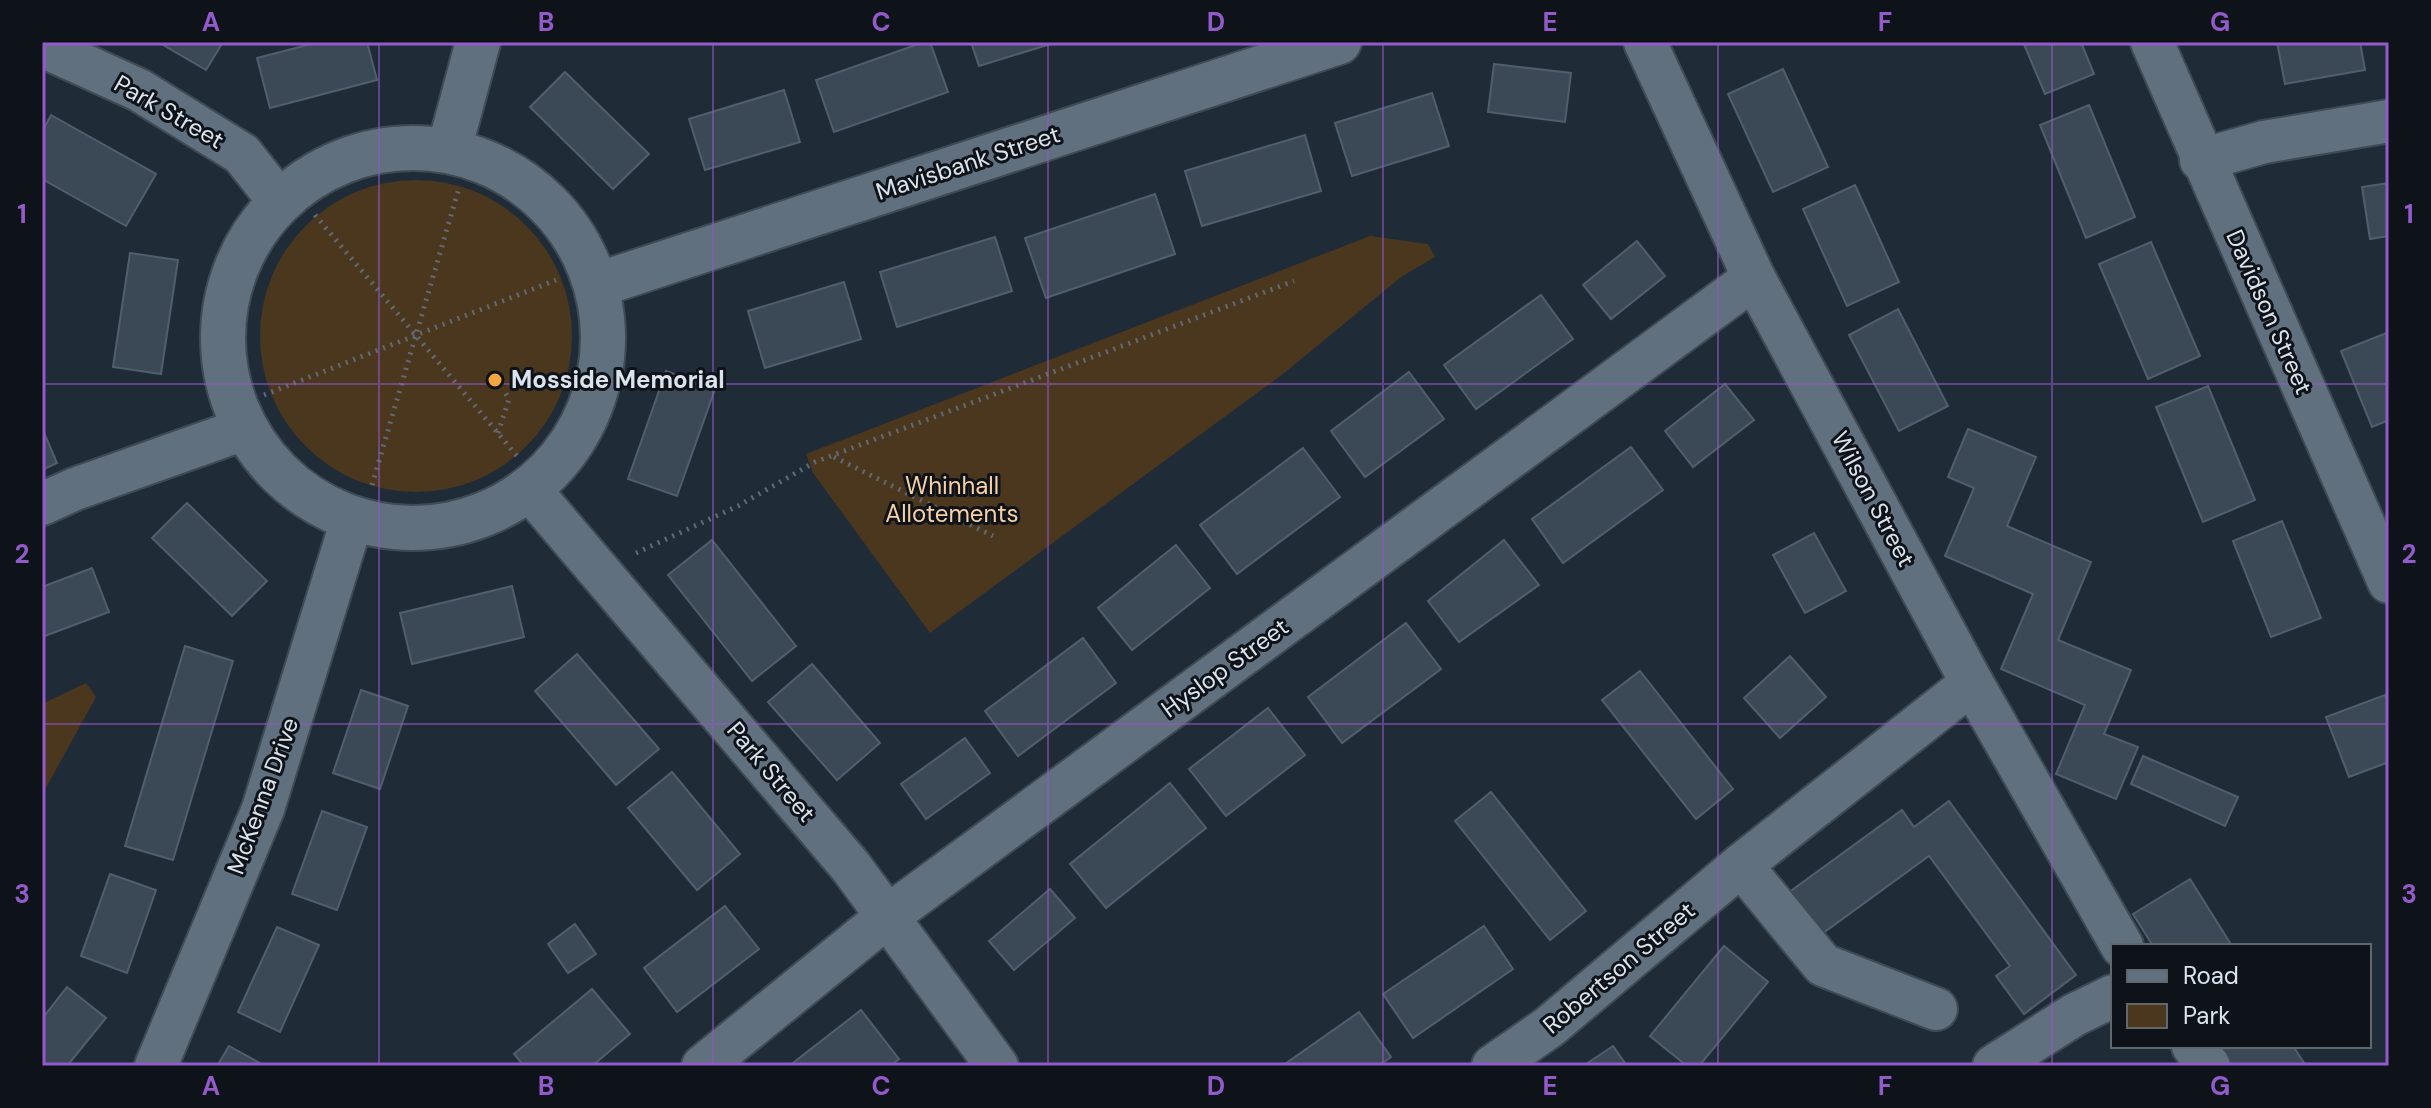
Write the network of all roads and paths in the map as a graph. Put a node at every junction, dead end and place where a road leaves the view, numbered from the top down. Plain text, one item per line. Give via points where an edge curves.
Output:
1 (478, 42) edge
2 (1339, 42) edge
3 (1645, 42) edge
4 (2152, 42) edge
5 (42, 46) edge
6 (2389, 121) edge
7 (458, 154) junction
8 (2201, 160) junction
9 (287, 195) junction
10 (594, 276) junction
11 (1754, 278) junction
12 (1294, 281) dead end
13 (416, 335) junction
14 (503, 389) dead end
15 (239, 418) junction
16 (498, 433) junction
17 (833, 457) junction
18 (534, 486) junction
19 (42, 504) edge
20 (357, 520) junction
21 (993, 536) dead end
22 (600, 572) junction
23 (2389, 582) edge
24 (1972, 683) junction
25 (1741, 865) junction
26 (888, 916) junction
27 (2121, 944) edge
28 (2111, 997) edge
29 (1936, 1009) dead end
30 (2195, 1048) edge
31 (156, 1066) edge
32 (703, 1066) edge
33 (997, 1066) edge
34 (1493, 1066) edge
35 (1994, 1066) edge
36 (2209, 1066) edge

1 - 7 street
2 - 10 street, Mavisbank Street
3 - 11 street, Wilson Street
4 - 8 street, Davidson Street
5 - 9 street, Park Street via 139,90 242,154
6 - 8 street via 2264,142
7 - 9 street via 414,147 380,150 346,159
7 - 10 street via 505,170 553,207
7 - 13 path
8 - 23 street, Davidson Street
9 - 13 path
9 - 15 street via 245,245 225,298 222,353
10 - 13 path
10 - 18 street via 604,328 603,365 594,401 557,465
11 - 24 street, Wilson Street
11 - 26 street, Hyslop Street
12 - 17 path
13 - 15 path
13 - 16 path
13 - 20 path
14 - 16 path via 509,399
15 - 19 street
15 - 20 street via 272,468 309,499
16 - 18 path
17 - 21 path
17 - 22 path
18 - 20 street via 484,515 418,530
18 - 22 street, Park Street
20 - 31 street, McKenna Drive via 263,809
22 - 26 street, Park Street
24 - 25 street, Robertson Street
24 - 27 street, Wilson Street
25 - 29 street via 1823,965
25 - 34 street, Robertson Street via 1549,1027
26 - 32 street, Hyslop Street
26 - 33 street, Park Street
28 - 35 street
30 - 36 street

